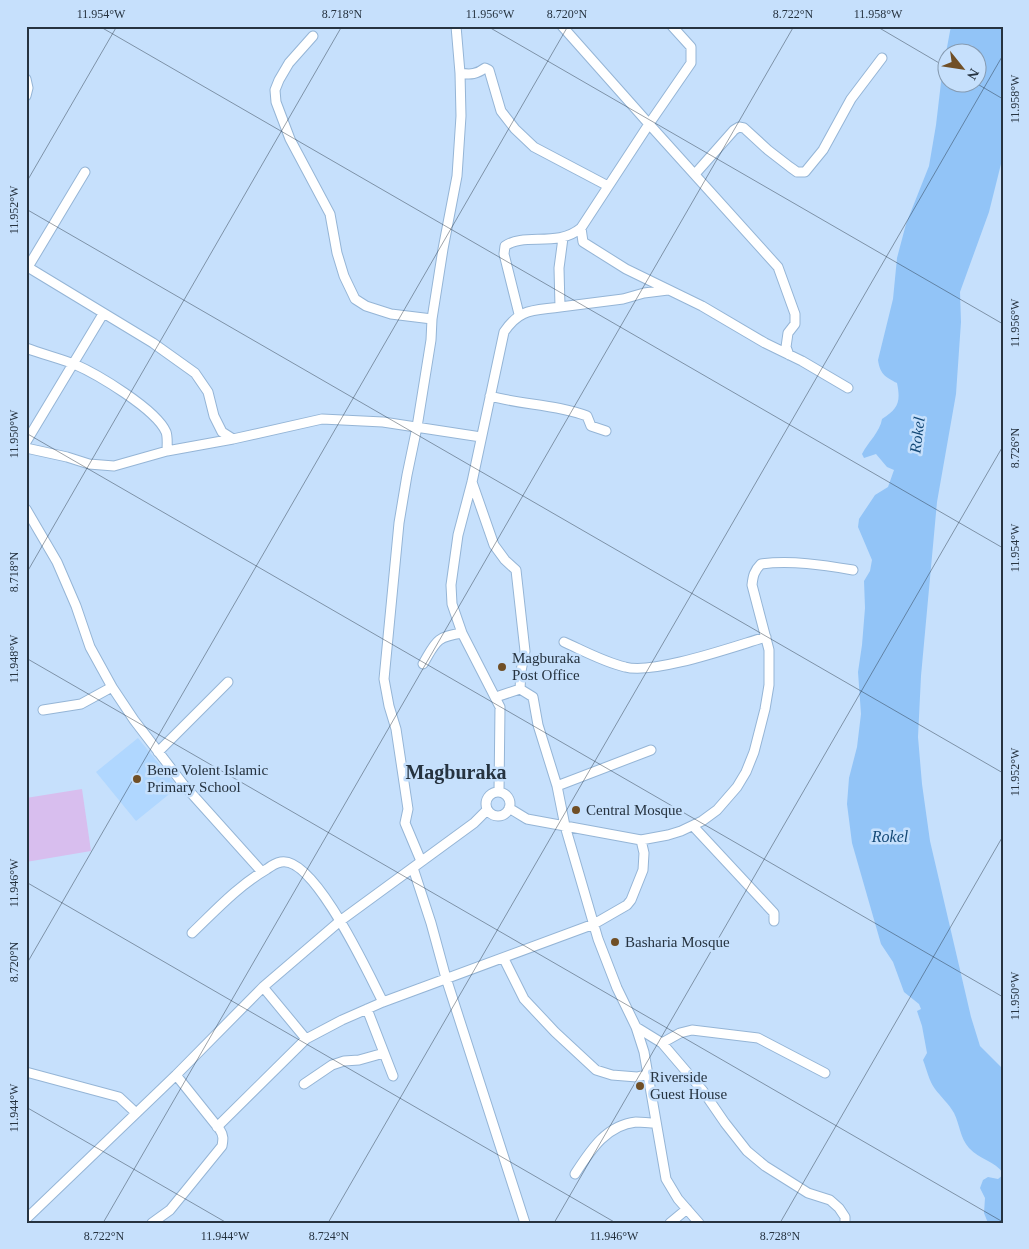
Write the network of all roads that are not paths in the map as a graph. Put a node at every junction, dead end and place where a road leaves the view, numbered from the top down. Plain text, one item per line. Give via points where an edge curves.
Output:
1 (456, 26) edge
2 (562, 26) edge
3 (672, 26) edge
4 (314, 36) dead end
5 (882, 58) dead end
6 (460, 73) junction
7 (26, 79) edge
8 (26, 96) edge
9 (650, 124) junction
10 (85, 172) dead end
11 (695, 174) junction
12 (608, 186) junction
13 (581, 228) junction
14 (563, 238) junction
15 (27, 267) edge
16 (670, 290) junction
17 (560, 307) junction
18 (103, 314) junction
19 (519, 314) junction
20 (432, 319) junction
21 (26, 348) edge
22 (789, 355) junction
23 (74, 364) junction
24 (848, 388) dead end
25 (490, 396) junction
26 (417, 427) junction
27 (606, 431) dead end
28 (481, 437) junction
29 (233, 439) junction
30 (26, 442) edge
31 (26, 448) edge
32 (167, 451) junction
33 (472, 482) junction
34 (26, 509) edge
35 (853, 570) dead end
36 (462, 633) junction
37 (766, 637) junction
38 (564, 642) dead end
39 (423, 664) dead end
40 (228, 682) dead end
41 (112, 687) junction
42 (520, 689) junction
43 (496, 697) junction
44 (43, 710) dead end
45 (651, 750) dead end
46 (158, 752) junction
47 (557, 786) junction
48 (499, 792) junction
49 (509, 808) junction
50 (487, 810) junction
51 (565, 826) junction
52 (693, 826) junction
53 (641, 840) junction
54 (421, 861) junction
55 (412, 868) junction
56 (262, 872) junction
57 (340, 921) junction
58 (774, 921) dead end
59 (594, 924) junction
60 (192, 933) dead end
61 (504, 959) junction
62 (446, 978) junction
63 (263, 987) junction
64 (383, 1002) junction
65 (367, 1009) junction
66 (636, 1027) junction
67 (758, 1038) junction
68 (306, 1039) junction
69 (662, 1043) junction
70 (774, 1043) dead end
71 (384, 1053) junction
72 (26, 1072) edge
73 (825, 1073) dead end
74 (649, 1074) junction
75 (176, 1075) junction
76 (393, 1076) dead end
77 (304, 1084) dead end
78 (135, 1112) junction
79 (656, 1123) junction
80 (217, 1127) junction
81 (575, 1174) dead end
82 (687, 1209) junction
83 (26, 1218) edge
84 (152, 1223) edge
85 (525, 1223) edge
86 (670, 1223) edge
87 (699, 1223) edge
88 (845, 1223) edge

1 - 6 street
2 - 9 street
3 - 9 street via 691,46 691,63
4 - 20 street via 301,48 279,80 275,90 276,102 294,146 330,214 344,276 355,298 366,306 391,314
5 - 11 street via 851,99 823,150 805,172 797,172 739,127
6 - 12 street via 470,75 485,68 489,70 501,111 515,129 534,146
6 - 20 street via 457,176
7 - 8 street
9 - 11 street
9 - 12 street
10 - 15 street
11 - 22 street via 778,267 795,314 795,324 788,333 786,347
12 - 13 street
13 - 14 street
13 - 16 street via 583,242 626,269
14 - 17 street via 559,268
14 - 19 street via 514,242 505,246 504,254
15 - 18 street
16 - 17 street
16 - 22 street
17 - 19 street
18 - 23 street
18 - 29 street via 153,343 195,373 208,392 222,432
19 - 25 street via 504,332
20 - 26 street
21 - 23 street
22 - 24 street
23 - 30 street
23 - 32 street via 152,414 166,433
25 - 27 street via 570,410 587,416 592,426
25 - 28 street
26 - 28 street
26 - 29 street via 322,419
26 - 54 street via 399,523 384,679 396,729 408,809 405,823
28 - 33 street
29 - 32 street
31 - 32 street via 89,464 114,466
33 - 36 street via 458,535 451,585 452,604
33 - 42 street via 494,545 516,570 525,651
34 - 41 street via 57,562 90,647
35 - 37 street via 827,565 761,564 753,575 752,585
36 - 39 street via 436,641
36 - 43 street
37 - 38 street via 693,658 652,667 626,668
37 - 52 street via 769,685 754,752 737,787 717,810
40 - 46 street
41 - 44 street via 81,704
41 - 46 street
42 - 43 street
42 - 47 street via 532,697
43 - 48 street via 500,707
45 - 47 street
46 - 56 street
47 - 51 street
48 - 49 street via 508,798
48 - 50 street via 487,799
49 - 50 street via 500,816
49 - 51 street via 527,819
50 - 54 street
51 - 53 street
51 - 59 street
52 - 53 street
52 - 58 street via 774,913
53 - 59 street via 643,870 631,900
54 - 55 street
55 - 57 street
55 - 62 street
56 - 57 street via 280,862 291,862 306,872
56 - 60 street via 236,890
57 - 63 street
57 - 64 street
59 - 61 street
59 - 66 street via 617,988
61 - 62 street
61 - 74 street via 524,999 596,1070 638,1077
62 - 64 street
62 - 85 street
63 - 68 street
63 - 75 street
64 - 65 street
65 - 68 street
65 - 71 street
66 - 69 street
66 - 74 street
67 - 69 street via 692,1030
67 - 70 street
67 - 73 street
68 - 80 street
69 - 88 street via 747,1151 808,1193 830,1200 845,1217
71 - 76 street
71 - 77 street via 332,1065
72 - 78 street via 119,1097
74 - 79 street
75 - 78 street
75 - 80 street
78 - 83 street
79 - 81 street via 635,1122 605,1134
79 - 82 street via 666,1179
80 - 84 street via 223,1134 222,1146 170,1210
82 - 86 street
82 - 87 street

